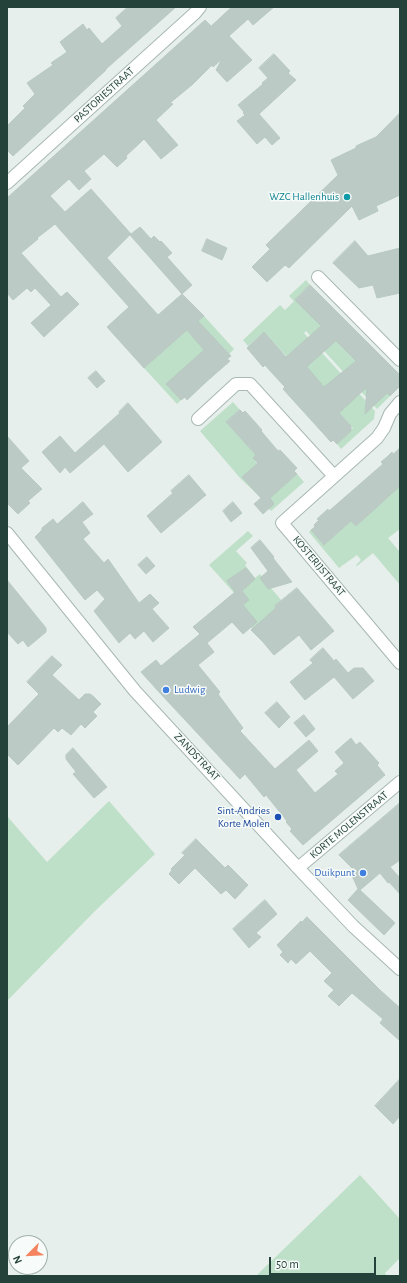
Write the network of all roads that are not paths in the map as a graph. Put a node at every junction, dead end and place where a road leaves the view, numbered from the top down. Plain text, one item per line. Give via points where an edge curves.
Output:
1 (200, 7) edge
2 (7, 183) edge
3 (318, 277) dead end
4 (400, 360) edge
5 (400, 402) edge
6 (198, 419) dead end
7 (334, 476) junction
8 (7, 533) edge
9 (400, 663) edge
10 (400, 782) edge
11 (298, 868) junction
12 (400, 969) edge

1 - 2 street, PASTORIESTRAAT via 196,14
3 - 4 street
5 - 7 street, KOSTERIJSTRAAT via 377,438
6 - 7 street via 236,384 250,384
7 - 9 street, KOSTERIJSTRAAT via 282,523
8 - 11 street, ZANDSTRAAT via 135,691
10 - 11 street, KORTE MOLENSTRAAT
11 - 12 street, ZANDSTRAAT

